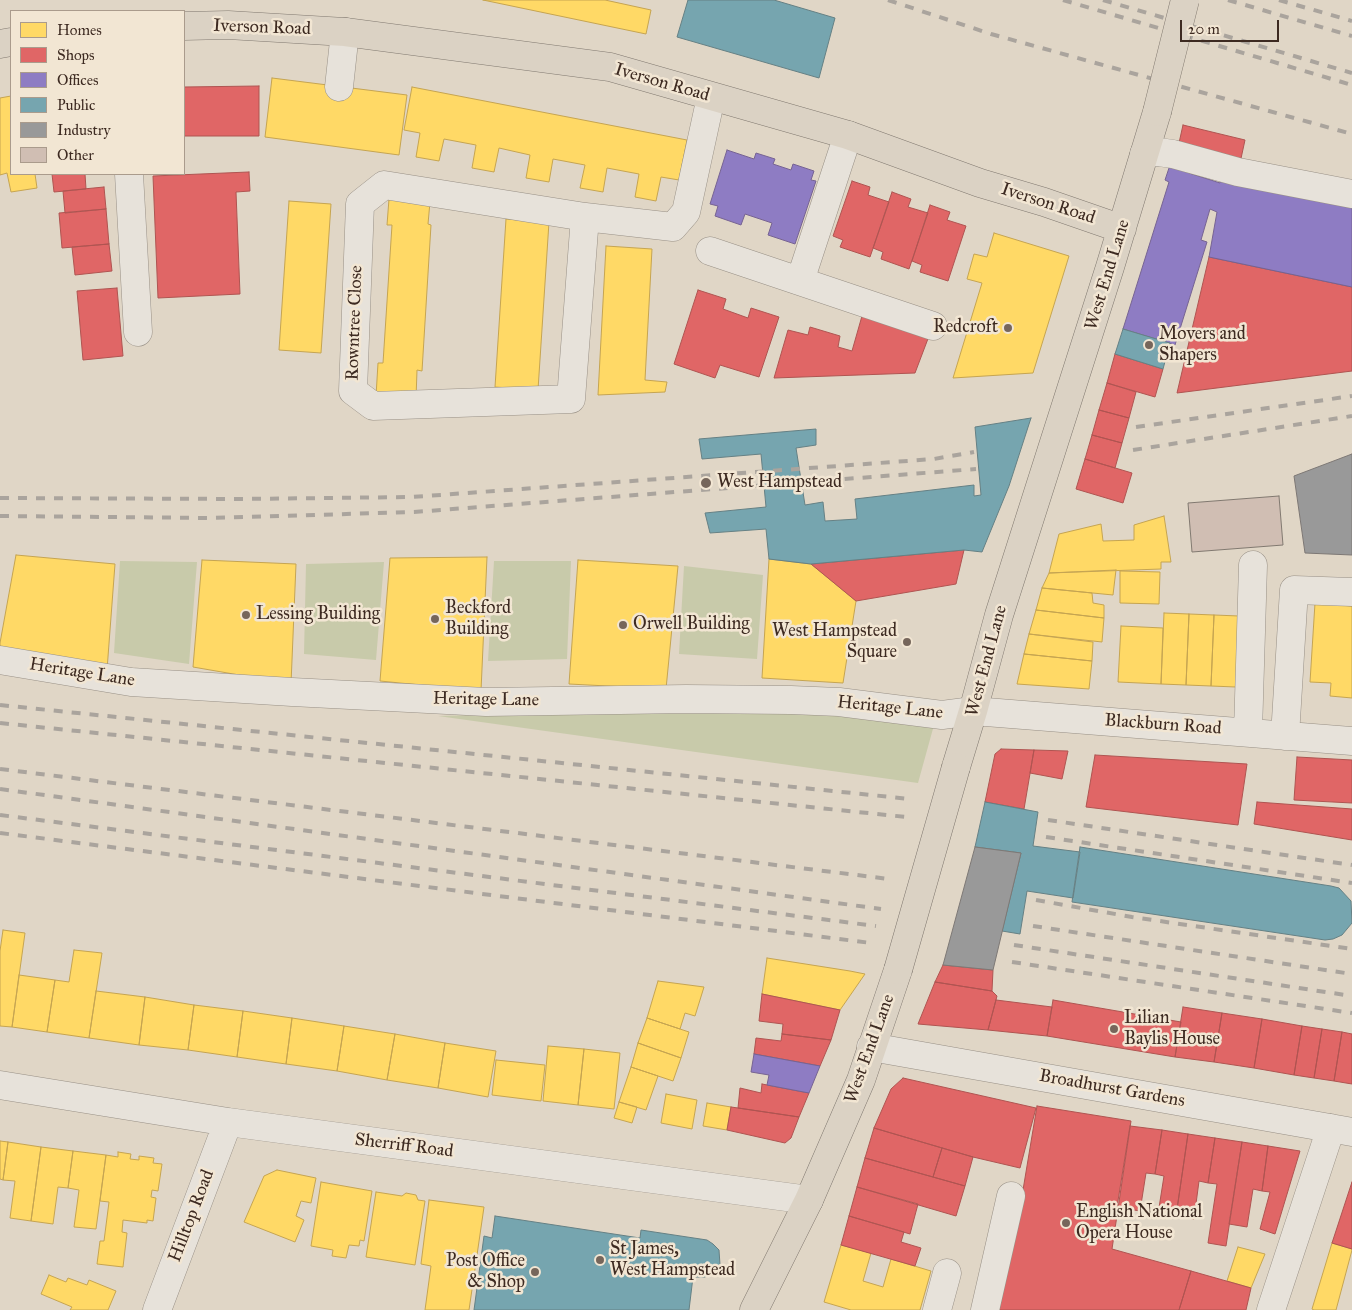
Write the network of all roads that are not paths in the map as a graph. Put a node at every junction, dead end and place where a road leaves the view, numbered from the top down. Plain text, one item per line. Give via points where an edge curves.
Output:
1 (1185, 0) edge
2 (185, 26) edge
3 (345, 32) junction
4 (339, 87) dead end
5 (711, 97) junction
6 (848, 135) junction
7 (1144, 154) junction
8 (129, 175) edge
9 (1352, 194) edge
10 (585, 217) junction
11 (1122, 228) junction
12 (710, 251) dead end
13 (800, 281) junction
14 (933, 326) dead end
15 (138, 332) dead end
16 (1253, 565) dead end
17 (1352, 592) edge
18 (0, 660) edge
19 (973, 711) junction
20 (1248, 732) junction
21 (1285, 736) junction
22 (1352, 741) edge
23 (871, 1047) junction
24 (0, 1085) edge
25 (228, 1122) junction
26 (1341, 1130) edge
27 (1011, 1196) dead end
28 (809, 1200) junction
29 (947, 1273) dead end
30 (157, 1310) edge
31 (754, 1310) edge
32 (937, 1310) edge
33 (984, 1310) edge
34 (1271, 1310) edge

1 - 7 main road, West End Lane, bridge
2 - 3 main road, Iverson Road via 228,25
3 - 4 street
3 - 5 main road, Iverson Road via 610,67
5 - 6 main road, Iverson Road
5 - 10 street, Rowntree Close via 686,212 673,227
6 - 11 main road, Iverson Road via 980,183
6 - 13 street
7 - 9 street via 1172,154 1238,172
7 - 11 main road, West End Lane
8 - 15 street
10 - 10 street, Rowntree Close via 384,184 360,204 353,391 373,406 571,399
11 - 19 main road, West End Lane via 999,615
12 - 13 street
13 - 14 street
16 - 20 street
17 - 21 street via 1294,590
18 - 19 street, Heritage Lane via 131,682 292,692 486,702 791,700 839,702 942,715
19 - 20 street, Blackburn Road
19 - 23 main road, West End Lane, bridge via 898,970
20 - 21 street, Blackburn Road
21 - 22 street, Blackburn Road
23 - 26 street, Broadhurst Gardens
23 - 28 main road, West End Lane via 861,1080
24 - 25 street, Sherriff Road
25 - 28 street, Sherriff Road
25 - 30 street, Hilltop Road
26 - 34 street
27 - 33 street
28 - 31 main road, West End Lane
29 - 32 street

